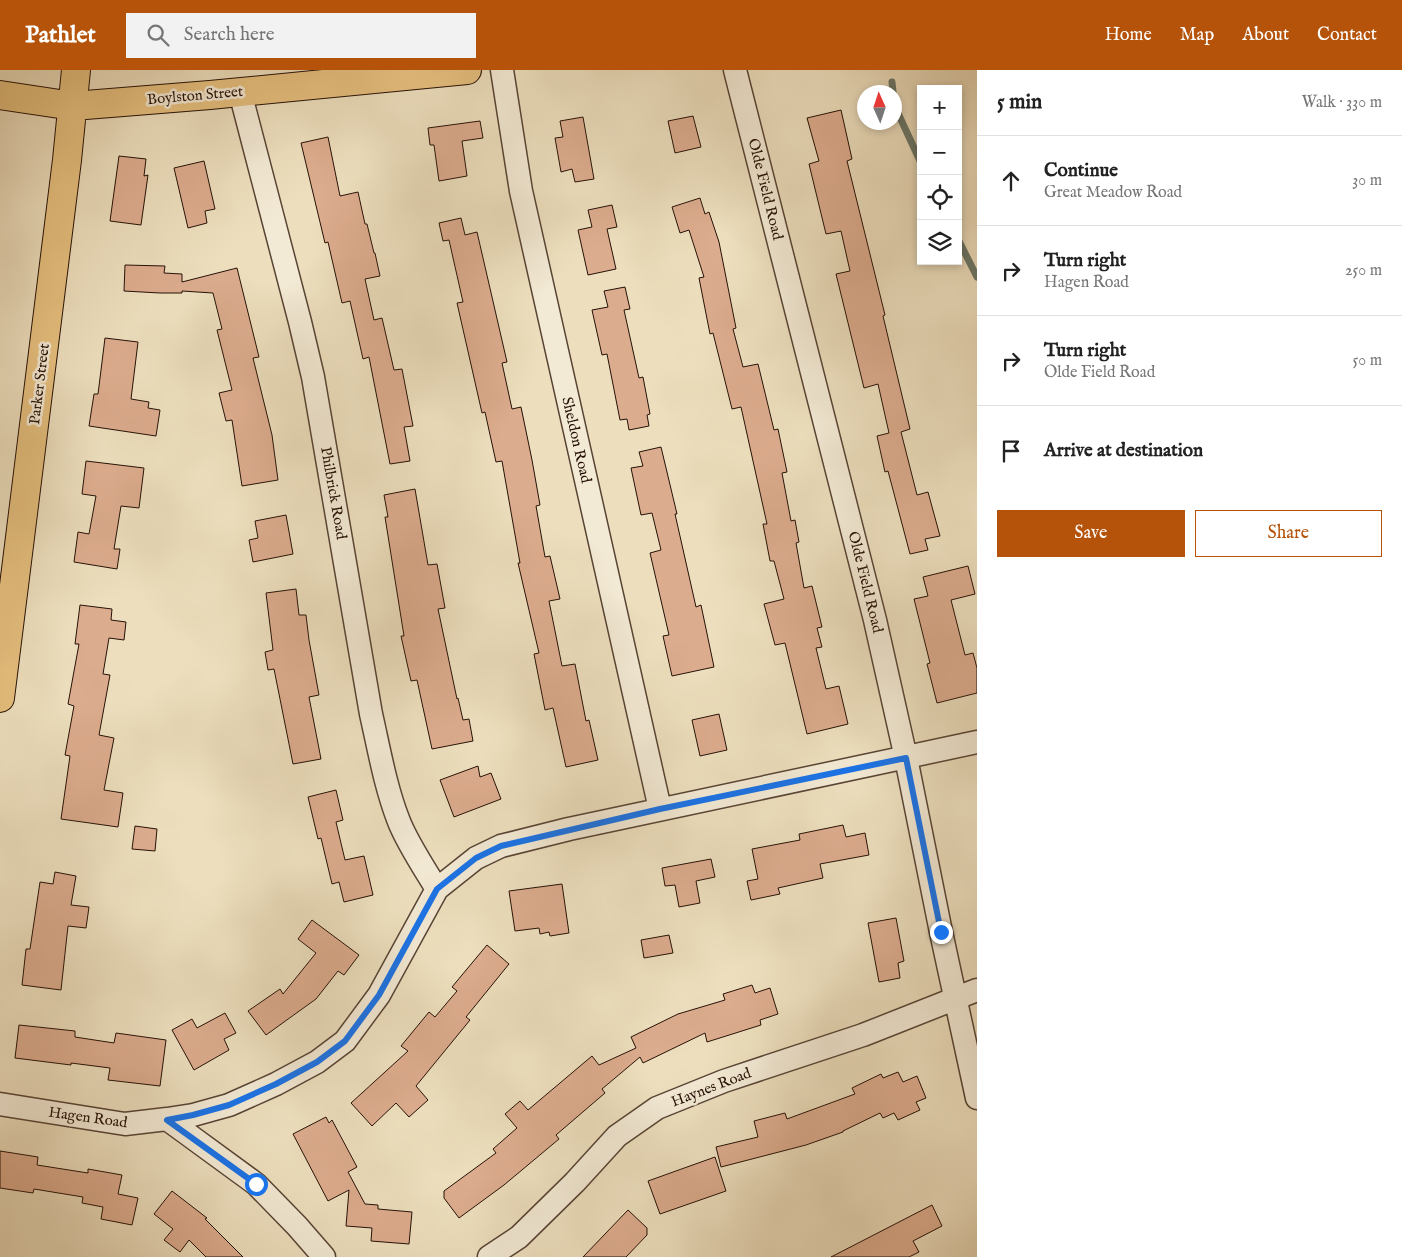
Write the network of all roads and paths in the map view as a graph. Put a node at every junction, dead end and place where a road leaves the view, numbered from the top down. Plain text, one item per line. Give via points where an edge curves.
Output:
1 (76, 70) edge
2 (467, 70) edge
3 (502, 70) edge
4 (735, 70) edge
5 (240, 92) junction
6 (0, 95) edge
7 (73, 106) junction
8 (4, 633) edge
9 (0, 698) edge
10 (977, 742) edge
11 (906, 758) junction
12 (660, 809) junction
13 (437, 889) junction
14 (977, 990) edge
15 (956, 998) junction
16 (977, 1098) edge
17 (0, 1104) edge
18 (167, 1120) junction
19 (324, 1257) edge
20 (489, 1257) edge

1 - 7 main road, Parker Street
2 - 5 main road, Boylston Street
3 - 12 street, Sheldon Road via 521,191
4 - 11 street, Olde Field Road via 862,565
5 - 7 main road, Boylston Street
5 - 13 street, Philbrick Road via 313,378 384,769 398,820
6 - 7 main road, Boylston Street
7 - 8 main road, Parker Street
8 - 9 main road, Parker Street
10 - 11 street, Hagen Road
11 - 12 street, Hagen Road
11 - 15 street, Olde Field Road
12 - 13 street, Hagen Road via 501,846 476,858
13 - 18 street, Hagen Road via 379,995 345,1041 317,1062 229,1105
14 - 15 street, Haynes Road
15 - 16 street, Olde Field Road
15 - 20 street, Haynes Road via 863,1035 724,1081 657,1108 617,1136 519,1237
17 - 18 street, Hagen Road via 125,1124
18 - 19 street via 256,1184

